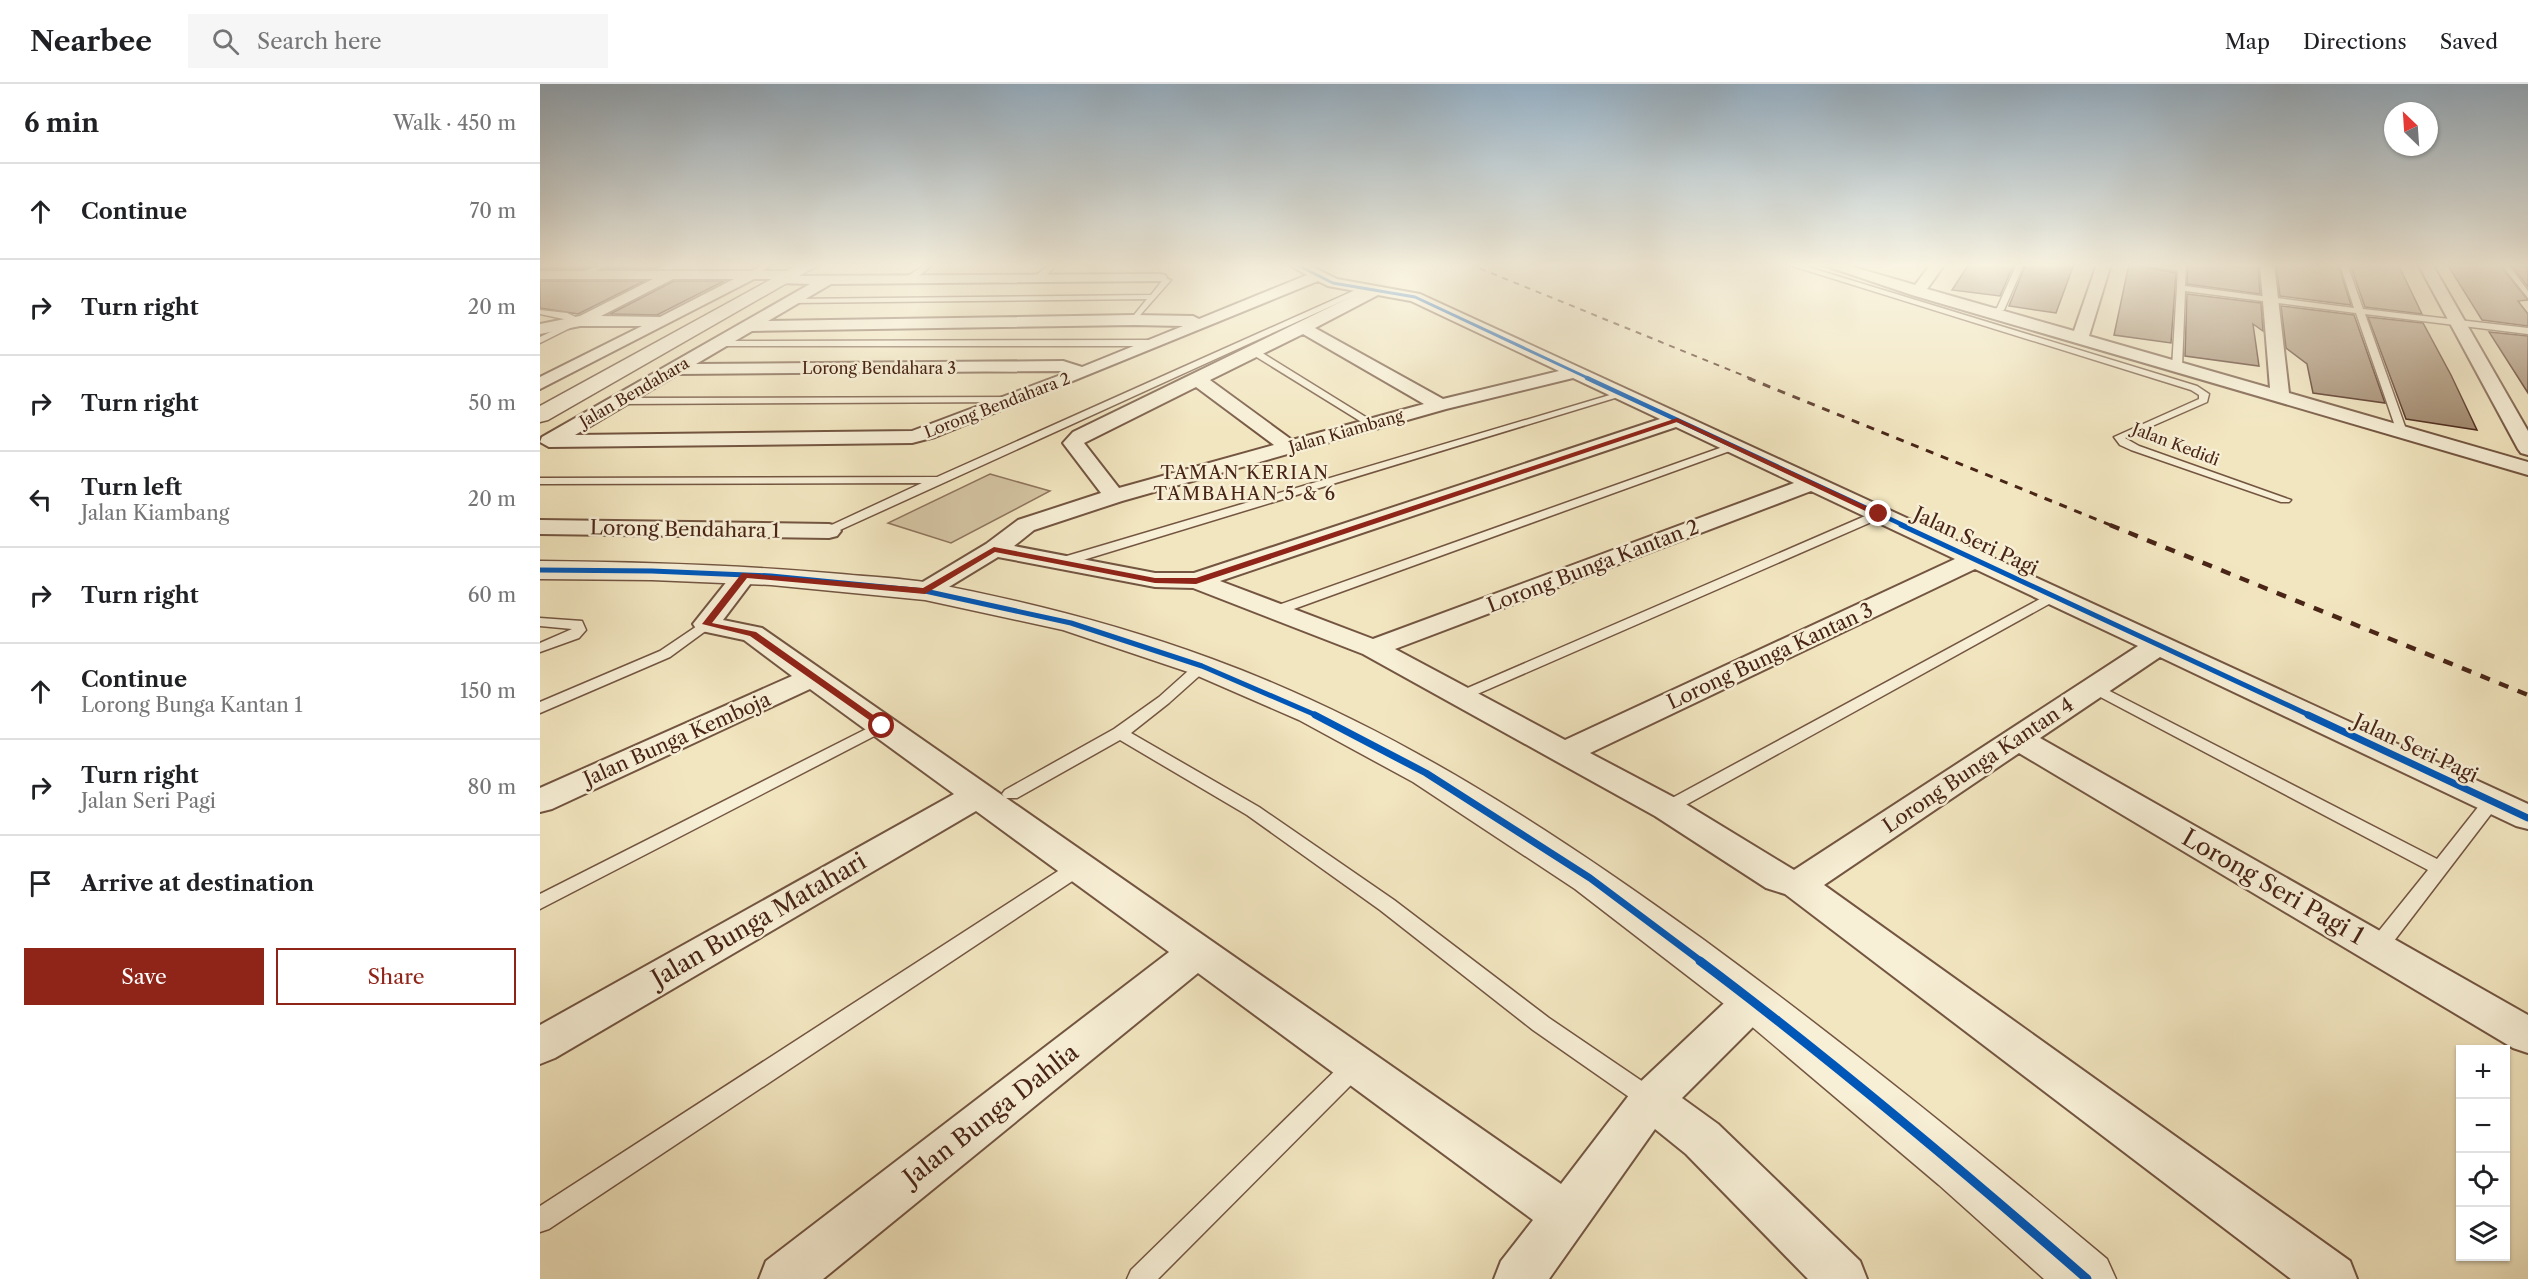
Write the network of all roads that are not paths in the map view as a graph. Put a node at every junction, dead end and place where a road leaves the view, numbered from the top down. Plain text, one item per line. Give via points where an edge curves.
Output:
1 (577, 320) edge
2 (712, 320) edge
3 (759, 320) edge
4 (1134, 320) joint
5 (1211, 320) edge
6 (1302, 320) edge
7 (1317, 320) edge
8 (1464, 320) edge
9 (1971, 320) edge
10 (2013, 320) edge
11 (2086, 320) edge
12 (2179, 320) edge
13 (2272, 320) edge
14 (2362, 320) edge
15 (2439, 320) edge
16 (580, 321) junction
17 (661, 321) joint
18 (1206, 322) junction
19 (2457, 322) junction
20 (748, 326) junction
21 (1303, 328) junction
22 (540, 329) edge
23 (2528, 330) edge
24 (2080, 339) junction
25 (540, 340) edge
26 (1153, 343) junction
27 (717, 344) junction
28 (1253, 351) junction
29 (2177, 367) junction
30 (673, 369) junction
31 (1084, 372) junction
32 (1576, 372) junction
33 (1197, 379) junction
34 (540, 384) edge
35 (1623, 394) junction
36 (2280, 397) junction
37 (1015, 399) junction
38 (619, 401) junction
39 (1440, 405) junction
40 (540, 415) edge
41 (1677, 420) junction
42 (1372, 424) junction
43 (2402, 432) junction
44 (545, 444) edge
45 (1734, 446) junction
46 (1290, 447) junction
47 (2528, 449) edge
48 (2528, 469) edge
49 (939, 480) junction
50 (540, 481) edge
51 (1813, 483) junction
52 (1114, 496) junction
53 (2285, 500) dead end
54 (1879, 514) junction
55 (540, 527) edge
56 (829, 531) joint
57 (994, 549) junction
58 (1976, 560) junction
59 (1065, 561) junction
60 (540, 570) edge
61 (745, 575) junction
62 (1196, 581) junction
63 (925, 591) junction
64 (2053, 596) junction
65 (1275, 611) junction
66 (540, 622) edge
67 (706, 624) junction
68 (2159, 645) junction
69 (540, 648) edge
70 (1373, 648) junction
71 (1202, 666) junction
72 (813, 677) junction
73 (2094, 688) junction
74 (1461, 696) junction
75 (540, 708) edge
76 (882, 726) junction
77 (1120, 733) junction
78 (2018, 739) junction
79 (1565, 752) junction
80 (994, 794) junction
81 (540, 801) edge
82 (2492, 801) junction
83 (1667, 808) junction
84 (2528, 818) edge
85 (1079, 867) junction
86 (2439, 868) junction
87 (1797, 885) junction
88 (540, 902) edge
89 (2377, 948) junction
90 (1197, 952) junction
91 (1753, 1001) junction
92 (2528, 1036) edge
93 (540, 1046) edge
94 (1356, 1065) junction
95 (1651, 1100) junction
96 (1566, 1215) junction
97 (540, 1220) edge
98 (784, 1279) edge
99 (1140, 1279) edge
100 (1519, 1279) edge
101 (1842, 1279) edge
102 (2088, 1279) edge
103 (2332, 1279) edge

1 - 16 lane
2 - 40 street
3 - 20 street, Jalan Bendahara
4 - 18 street
4 - 20 street
5 - 18 street, Lorong Bendahara 2
6 - 49 lane
7 - 21 street
8 - 32 street, Jalan Seri Pagi
9 - 53 lane, Jalan Kedidi via 2194,388 2204,394 2204,400 2119,437 2135,448
10 - 24 street
11 - 24 street
12 - 29 lane
13 - 36 street
14 - 43 lane
15 - 19 lane
16 - 17 street
16 - 22 street
16 - 25 lane
17 - 34 street
18 - 26 street, Lorong Bendahara 2
19 - 23 lane
19 - 47 street
20 - 27 street, Jalan Bendahara
21 - 28 street
21 - 39 street
24 - 29 street
26 - 27 lane
26 - 31 street, Lorong Bendahara 2
27 - 30 street, Jalan Bendahara
28 - 33 street
28 - 42 lane
29 - 36 street
30 - 31 street, Lorong Bendahara 3 via 1063,366
30 - 38 street, Jalan Bendahara
31 - 37 street, Lorong Bendahara 2
32 - 35 street, Jalan Seri Pagi
32 - 39 street, Jalan Kiambang
33 - 46 street
33 - 52 street via 1080,436 1073,443
35 - 41 street, Jalan Seri Pagi
35 - 59 lane
36 - 43 street
37 - 38 lane
37 - 44 street, Lorong Bendahara 2 via 928,433 896,439
38 - 44 street, Jalan Bendahara
39 - 42 street, Jalan Kiambang
41 - 45 street, Jalan Seri Pagi
41 - 62 street
42 - 46 street, Jalan Kiambang
43 - 48 street
45 - 51 street, Jalan Seri Pagi
45 - 65 lane
46 - 52 street, Jalan Kiambang
49 - 50 lane
49 - 56 lane
51 - 54 street, Jalan Seri Pagi
51 - 70 street, Lorong Bunga Kantan 2
52 - 57 street, Jalan Kiambang via 1026,525
54 - 58 street, Jalan Seri Pagi
54 - 74 lane
55 - 56 street, Lorong Bendahara 1
57 - 59 street
57 - 63 street, Jalan Kiambang
58 - 64 street, Jalan Seri Pagi
58 - 79 street, Lorong Bunga Kantan 3
59 - 62 street via 1155,580
60 - 61 street
61 - 63 street
61 - 67 street
62 - 65 street
63 - 71 street via 1071,623
64 - 68 street, Jalan Seri Pagi
64 - 83 lane
65 - 70 street
66 - 69 lane via 577,624 579,630
67 - 72 street via 753,634
67 - 75 lane via 665,654
68 - 73 street, Lorong Bunga Kantan 4
68 - 82 street, Jalan Seri Pagi
70 - 74 street
71 - 77 lane
71 - 91 street via 1311,713 1426,773 1590,878
72 - 76 street
72 - 81 street, Jalan Bunga Kemboja
73 - 78 street, Lorong Bunga Kantan 4
73 - 86 lane
74 - 79 street
76 - 80 street
76 - 88 lane
77 - 80 lane
77 - 95 lane via 1263,817 1387,905 1541,1024
78 - 87 street, Lorong Bunga Kantan 4
78 - 89 street, Lorong Seri Pagi 1
79 - 83 street
80 - 85 street
80 - 93 street, Jalan Bunga Matahari
82 - 84 street, Jalan Seri Pagi
82 - 86 lane
83 - 87 street via 1779,879
85 - 90 street
85 - 97 lane
86 - 89 lane
87 - 103 street
89 - 92 street, Lorong Seri Pagi 1
90 - 94 street
90 - 98 street, Jalan Bunga Dahlia
91 - 95 street
91 - 102 street via 1958,1167
94 - 96 street
94 - 99 lane
95 - 96 street
95 - 101 street via 1702,1140
96 - 100 street

